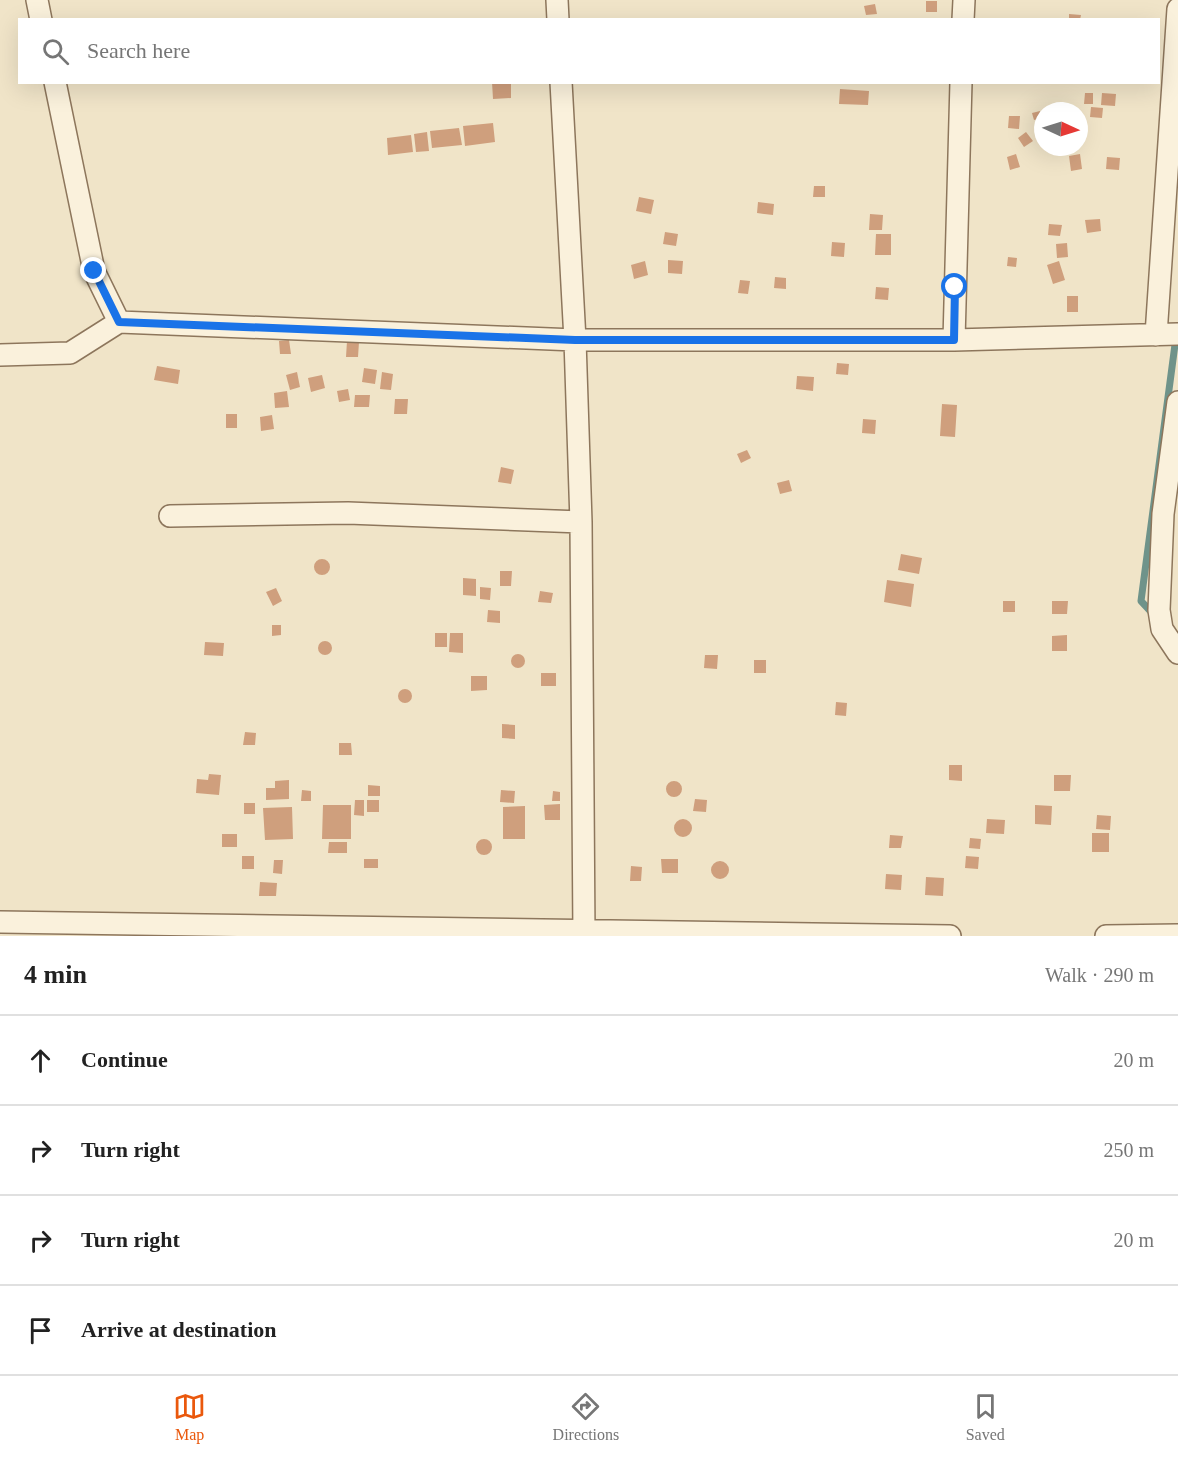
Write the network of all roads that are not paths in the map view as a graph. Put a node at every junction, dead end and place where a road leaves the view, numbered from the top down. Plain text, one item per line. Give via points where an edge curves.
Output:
1 (37, 0) edge
2 (557, 0) edge
3 (964, 0) edge
4 (1178, 9) edge
5 (41, 18) edge
6 (558, 18) edge
7 (963, 18) edge
8 (54, 84) edge
9 (561, 84) edge
10 (961, 84) edge
11 (119, 322) junction
12 (1178, 334) edge
13 (1156, 335) junction
14 (575, 340) junction
15 (954, 340) junction
16 (0, 355) edge
17 (1178, 402) edge
18 (170, 516) dead end
19 (581, 522) junction
20 (1178, 652) edge
21 (0, 922) edge
22 (584, 933) edge
23 (781, 935) edge
24 (1178, 935) edge
25 (950, 936) edge
26 (1106, 936) edge

1 - 5 street
2 - 6 street
3 - 7 street
4 - 13 street
8 - 11 street via 94,271
9 - 14 street
10 - 15 street
11 - 14 street
11 - 16 street via 70,353
12 - 13 street
13 - 15 street
14 - 15 street
14 - 19 street
17 - 20 street via 1163,514 1159,609 1162,629
18 - 19 street via 348,513
19 - 22 street
21 - 22 street
22 - 23 street
23 - 25 street
24 - 26 street

